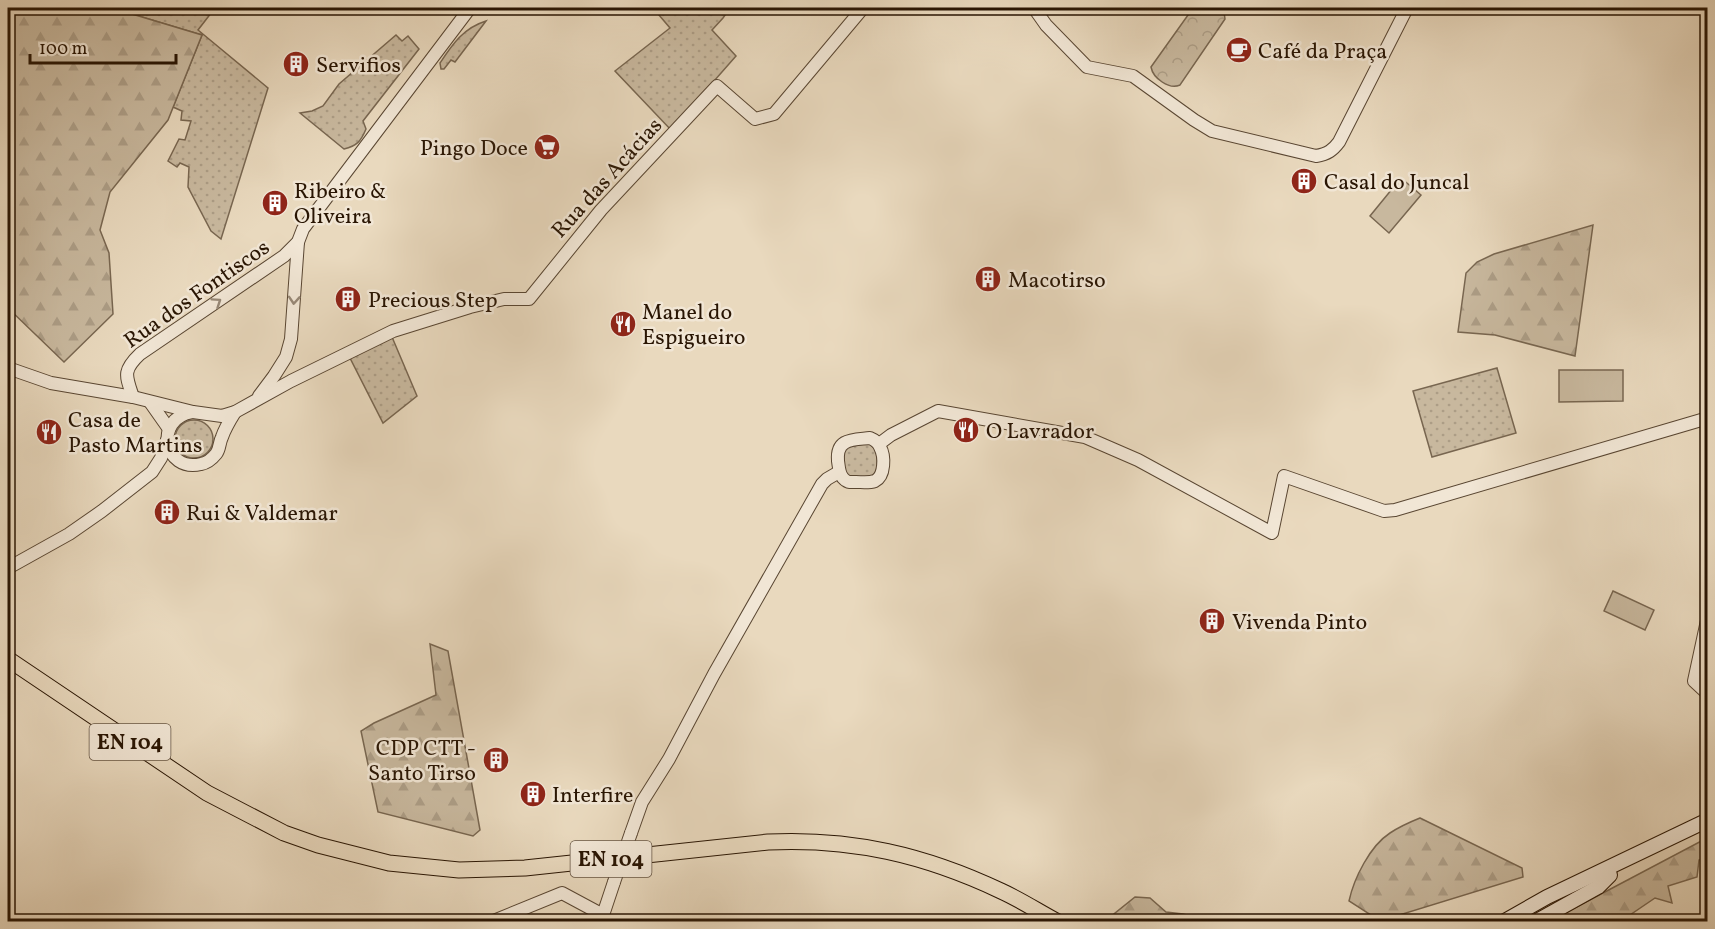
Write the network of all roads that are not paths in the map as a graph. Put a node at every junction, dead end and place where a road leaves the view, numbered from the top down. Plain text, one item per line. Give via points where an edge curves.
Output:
1 (470, 8) edge
2 (863, 8) edge
3 (1034, 8) edge
4 (1407, 8) edge
5 (298, 242) junction
6 (8, 368) edge
7 (134, 397) junction
8 (256, 399) junction
9 (150, 402) junction
10 (235, 412) junction
11 (198, 413) junction
12 (1707, 418) edge
13 (168, 434) junction
14 (221, 438) junction
15 (879, 444) junction
16 (184, 464) junction
17 (152, 472) junction
18 (839, 472) junction
19 (8, 568) edge
20 (1707, 616) edge
21 (8, 659) edge
22 (1707, 694) edge
23 (1707, 821) edge
24 (1610, 875) junction
25 (1054, 919) edge
26 (491, 921) edge
27 (1503, 921) edge
28 (1522, 921) edge
29 (1535, 921) edge

1 - 5 street, Rua dos Fontiscos via 303,229
2 - 8 street, Rua das Acácias via 772,115 755,119 717,86 602,210 529,299 504,299 393,331
3 - 4 street via 1087,67 1133,76 1212,131 1316,156 1333,150 1340,142
7 -> 5 street, Rua dos Fontiscos via 126,376 130,364 140,354 284,256
5 -> 8 street via 291,339 286,357
6 - 7 street via 51,383
7 - 9 street
8 - 10 street
9 - 11 street
9 - 13 street
10 - 11 street via 222,416
10 - 14 street
11 - 13 street via 178,417
11 - 14 street via 216,423
12 - 15 street via 1395,510 1384,511 1284,476 1272,533 1137,459 1085,437 938,411
13 - 16 street via 168,447
13 - 17 street
14 - 16 street via 211,460 198,465
15 - 18 street via 870,438 844,443 837,452
15 - 18 street via 883,471 877,480 848,482
16 - 17 street
17 - 19 street via 69,534
18 - 26 street, bridge via 822,484 642,802 603,915 562,893
20 - 22 street via 1694,681
21 - 25 main road, EN 104 via 207,793 318,845 389,862 459,870 525,868 768,842 834,842 905,855 961,874
23 - 24 main road
23 - 27 main road
24 - 28 main road
24 - 29 main road via 1598,887

